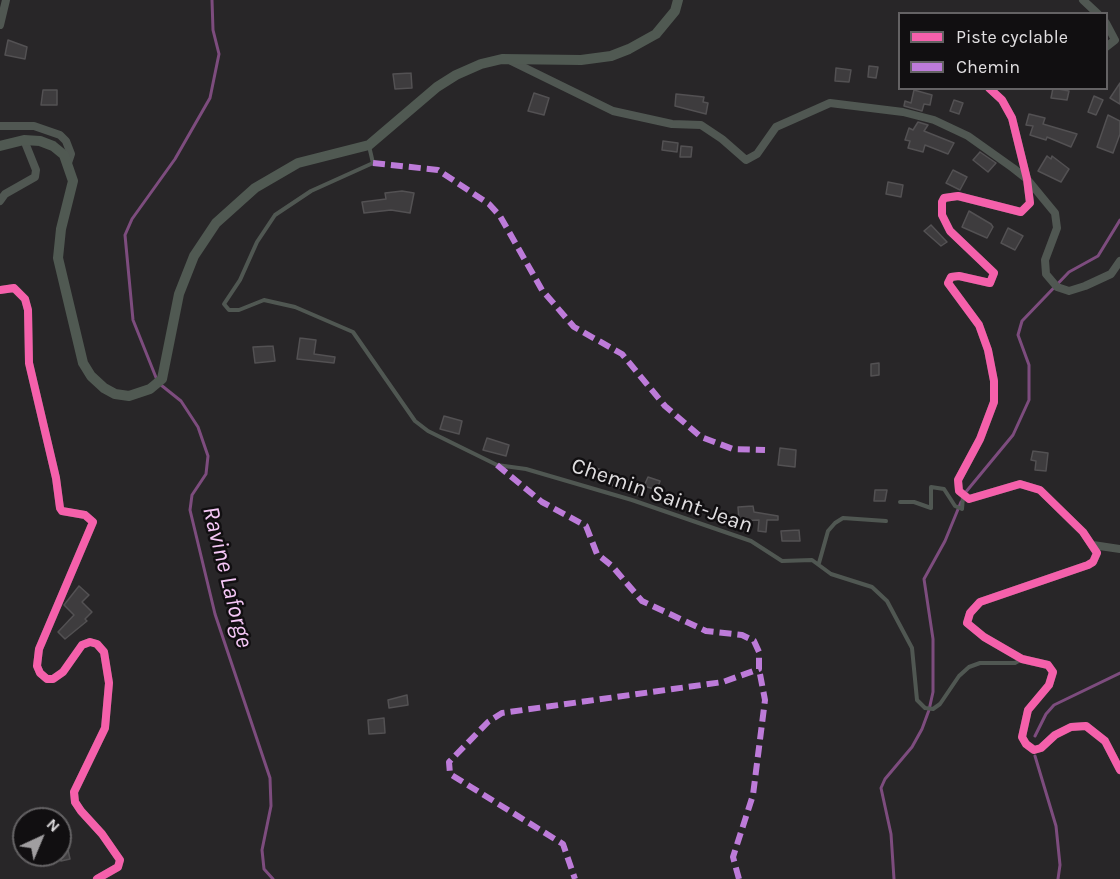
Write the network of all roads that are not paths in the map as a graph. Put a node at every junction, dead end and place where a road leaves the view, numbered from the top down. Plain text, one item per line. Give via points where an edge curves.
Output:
1 (6, 0) edge
2 (678, 0) edge
3 (1083, 0) edge
4 (1096, 12) edge
5 (0, 25) edge
6 (1108, 25) edge
7 (1108, 46) edge
8 (507, 59) junction
9 (991, 90) edge
10 (0, 126) edge
11 (24, 140) junction
12 (369, 145) junction
13 (0, 146) edge
14 (68, 163) junction
15 (1027, 179) junction
16 (0, 201) edge
17 (1120, 261) edge
18 (0, 291) edge
19 (963, 496) junction
20 (900, 502) dead end
21 (886, 521) dead end
22 (1093, 545) junction
23 (1120, 549) edge
24 (819, 563) junction
25 (1022, 659) junction
26 (1120, 770) edge
27 (97, 879) edge

1 - 5 street
2 - 8 main road via 675,11 656,34 611,56 581,60
3 - 4 street
6 - 7 street via 1114,40
8 - 12 main road via 481,64 456,75
8 - 15 street via 613,111 672,124 701,125 746,160 757,154 776,127 830,103 934,120 968,136
9 - 15 street via 1012,118
10 - 14 street via 34,126 60,135 71,154
11 - 13 main road
11 - 14 main road via 53,146
11 - 16 street via 35,177
12 - 14 main road via 284,169 255,188 216,223 194,256 179,294 162,379 150,389 129,396 104,388 83,363 58,258 74,181
12 - 24 lane, Chemin Saint-Jean via 373,163 311,191 275,215 224,304 229,310 264,300 295,307 353,332 416,421 497,465 526,469 632,500 751,541 782,561
15 - 17 street via 1055,213 1057,228 1045,260 1046,274 1057,287 1069,291 1085,286 1111,274
15 - 19 street via 1030,203 1021,212 958,196 944,198 942,202 942,215 950,231 994,273 990,283 958,276 951,277 948,283 979,325 993,381 991,411 958,480
18 - 27 street via 14,288 25,299 28,309 29,363 60,508 93,522 39,649 37,666 47,679 53,679 63,672 82,645 97,644 104,652 109,683 105,728 74,792 81,811 120,860 118,867
19 - 20 lane via 962,509 955,506 944,489 931,487 931,508
19 - 22 street via 969,499 1007,486 1027,485 1049,498
21 - 24 lane via 843,518 835,523 828,531
22 - 23 street
22 - 25 street via 1097,553 1093,562 980,602 970,613 967,623 976,631
24 - 25 lane, Chemin Saint-Jean via 831,574 872,587 886,601 912,648 917,700 925,708 933,709 940,704 969,667
25 - 26 street via 1048,665 1053,672 1049,685 1028,710 1022,737 1026,744 1034,750 1063,731 1086,726 1105,741

